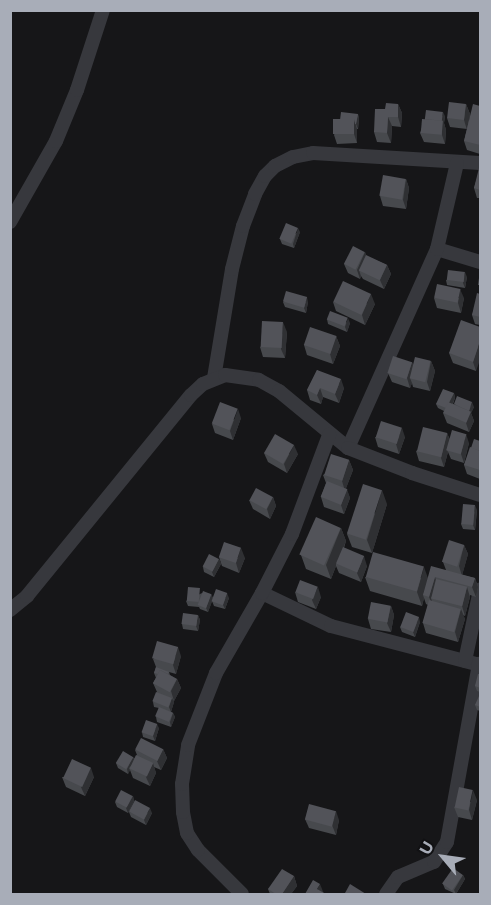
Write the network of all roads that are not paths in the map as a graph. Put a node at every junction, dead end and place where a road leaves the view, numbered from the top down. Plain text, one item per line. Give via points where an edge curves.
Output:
1 (103, 10) edge
2 (457, 163) junction
3 (480, 163) edge
4 (10, 222) edge
5 (437, 249) junction
6 (480, 262) edge
7 (214, 378) junction
8 (329, 435) junction
9 (348, 447) junction
10 (480, 495) edge
11 (480, 590) edge
12 (262, 593) junction
13 (10, 610) edge
14 (475, 663) edge
15 (242, 894) edge
16 (386, 894) edge

1 - 4 street via 56,141
2 - 3 street
2 - 5 street
2 - 7 street via 313,153 275,166 255,194 243,226
5 - 6 street
5 - 9 street
7 - 8 street via 225,375 259,380 279,391
7 - 13 street via 191,394 27,596
8 - 9 street
8 - 12 street via 292,534
9 - 10 street
11 - 14 street
12 - 14 street via 331,626
12 - 15 street via 204,701 188,745 182,784 187,833 198,850
14 - 16 street via 447,842 434,862 398,877

